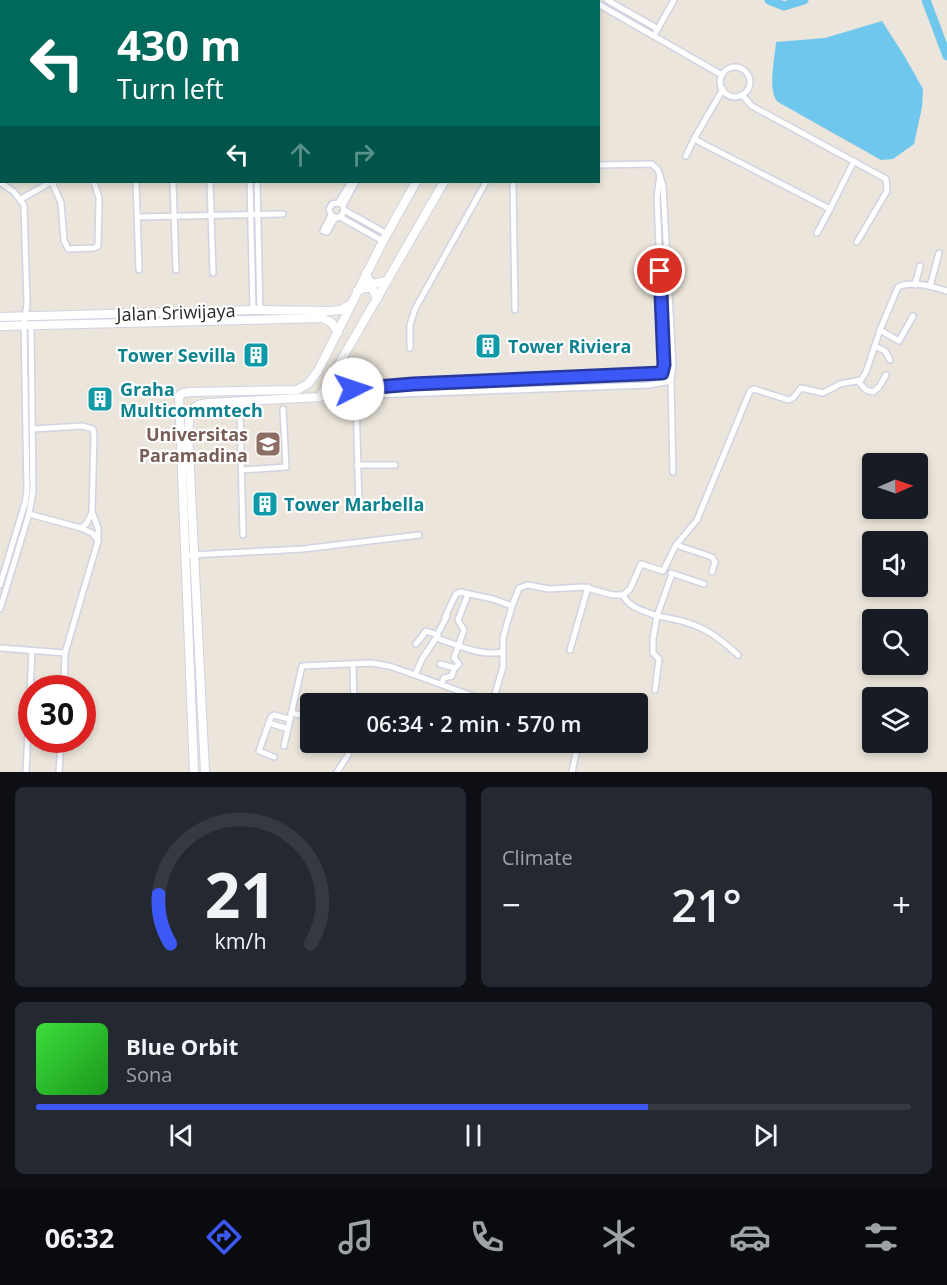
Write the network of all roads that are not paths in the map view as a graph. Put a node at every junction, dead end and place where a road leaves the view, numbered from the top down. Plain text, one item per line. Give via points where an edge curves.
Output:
1 (607, 0) edge
2 (674, 0) edge
3 (600, 5) edge
4 (658, 29) junction
5 (654, 36) junction
6 (722, 75) junction
7 (723, 89) junction
8 (742, 95) junction
9 (694, 139) junction
10 (686, 156) dead end
11 (854, 161) junction
12 (600, 165) edge
13 (660, 175) junction
14 (3, 183) edge
15 (50, 183) edge
16 (52, 183) edge
17 (94, 183) edge
18 (136, 183) edge
19 (173, 183) edge
20 (210, 183) edge
21 (250, 183) edge
22 (257, 183) edge
23 (351, 183) edge
24 (355, 183) edge
25 (415, 183) edge
26 (443, 183) edge
27 (485, 183) edge
28 (513, 183) edge
29 (21, 200) junction
30 (342, 206) junction
31 (830, 208) junction
32 (283, 214) dead end
33 (211, 215) junction
34 (254, 215) junction
35 (175, 216) junction
36 (336, 216) junction
37 (138, 217) junction
38 (817, 233) dead end
39 (385, 237) junction
40 (857, 242) dead end
41 (939, 253) dead end
42 (920, 266) dead end
43 (139, 270) dead end
44 (176, 270) dead end
45 (213, 273) dead end
46 (366, 273) junction
47 (386, 281) junction
48 (915, 285) junction
49 (930, 286) junction
50 (357, 291) junction
51 (947, 291) edge
52 (377, 299) junction
53 (351, 304) junction
54 (515, 310) dead end
55 (256, 311) junction
56 (913, 316) dead end
57 (0, 317) edge
58 (27, 324) junction
59 (0, 326) edge
60 (880, 330) junction
61 (338, 333) junction
62 (874, 346) junction
63 (410, 348) dead end
64 (890, 360) dead end
65 (336, 368) junction
66 (886, 375) dead end
67 (513, 380) junction
68 (671, 381) junction
69 (858, 381) junction
70 (513, 390) junction
71 (320, 397) junction
72 (356, 397) junction
73 (178, 401) junction
74 (249, 401) junction
75 (283, 409) dead end
76 (192, 410) junction
77 (33, 429) junction
78 (357, 465) junction
79 (395, 465) dead end
80 (241, 470) junction
81 (673, 472) dead end
82 (358, 508) dead end
83 (92, 512) junction
84 (29, 514) junction
85 (81, 528) junction
86 (243, 535) dead end
87 (419, 535) dead end
88 (98, 541) junction
89 (676, 545) junction
90 (185, 555) junction
91 (194, 555) junction
92 (2, 571) edge
93 (663, 571) junction
94 (712, 572) dead end
95 (11, 573) junction
96 (672, 574) junction
97 (0, 581) edge
98 (8, 582) junction
99 (704, 584) dead end
100 (588, 587) junction
101 (468, 594) junction
102 (624, 595) junction
103 (512, 606) junction
104 (0, 609) edge
105 (657, 616) junction
106 (438, 633) junction
107 (416, 644) dead end
108 (459, 645) junction
109 (0, 648) edge
110 (570, 650) dead end
111 (32, 651) junction
112 (502, 652) junction
113 (65, 653) junction
114 (738, 655) dead end
115 (352, 664) junction
116 (440, 664) dead end
117 (454, 668) junction
118 (64, 675) edge
119 (415, 675) junction
120 (441, 684) junction
121 (655, 690) dead end
122 (353, 693) edge
123 (465, 693) edge
124 (495, 693) edge
125 (290, 716) junction
126 (300, 716) edge
127 (269, 723) junction
128 (288, 729) junction
129 (284, 746) dead end
130 (60, 753) edge
131 (348, 753) edge
132 (575, 753) edge
133 (274, 757) dead end
134 (26, 772) edge
135 (59, 772) edge
136 (194, 772) edge
137 (205, 772) edge
138 (337, 772) edge
139 (572, 772) edge

1 - 4 street
2 - 4 street
3 - 5 street
4 - 5 street
5 - 6 street
6 - 7 street
6 - 8 street via 729,68 744,69 751,82
7 - 8 street via 729,95
7 - 9 street
8 - 11 street via 752,106
9 - 10 street
9 - 31 street
11 - 31 street
11 - 40 street via 882,175 888,184
12 - 13 street via 650,163
13 - 67 street via 657,197 663,372
13 - 68 street
14 - 29 street
15 - 29 street
16 - 17 street via 61,203 68,249 98,246 99,198
18 - 37 street
19 - 35 street
20 - 33 street
21 - 34 street
22 - 34 street
23 - 30 street
24 - 30 street
25 - 39 street
26 - 47 street
27 - 63 street via 415,309
28 - 54 street
29 - 58 street via 25,210
30 - 36 street
30 - 36 street via 331,206 329,212
30 - 39 street
31 - 38 street
32 - 34 street
33 - 34 street
33 - 35 street
33 - 45 street
34 - 55 street
35 - 37 street
35 - 44 street
36 - 39 street
37 - 43 street
39 - 46 street
41 - 49 street
42 - 48 street
46 - 47 street via 374,284
46 - 50 street
47 - 52 street
48 - 49 street
48 - 60 street via 898,287
49 - 51 street
50 - 52 street via 372,288
50 - 53 street
52 - 65 street
53 - 55 street, Jalan Sriwijaya via 330,311
53 - 61 street
55 - 58 street, Jalan Sriwijaya
55 - 61 street, Jalan Sriwijaya via 323,318
56 - 60 street via 899,341
57 - 58 street, Jalan Sriwijaya
58 - 59 street, Jalan Sriwijaya
58 - 77 street
58 - 92 street via 27,491
60 - 62 street
61 - 73 street via 318,371 297,390 187,392
62 - 64 street via 885,351
62 - 69 street via 865,375
65 - 67 street via 340,379 353,389
65 - 71 street
66 - 69 street via 873,392
67 - 70 street
68 - 70 street
68 - 81 street
69 - 89 street via 821,393 801,388 789,400 751,390 697,520
70 - 72 street
71 - 72 street
71 - 74 street
72 - 78 street
73 - 76 street
73 - 90 street
74 - 76 street via 208,403
74 - 80 street via 240,410
75 - 80 street via 286,467
76 - 91 street via 189,425
77 - 83 street via 93,429
77 - 84 street
78 - 79 street
78 - 82 street
80 - 86 street
83 - 85 street
83 - 88 street
84 - 85 street
84 - 95 street
85 - 88 street
87 - 91 street via 303,549
88 - 113 street
89 - 93 street
89 - 94 street via 712,557
90 - 91 street
90 - 136 street
91 - 137 street
92 - 95 street
92 - 97 street
93 - 96 street
93 - 102 street via 641,564
95 - 98 street
96 - 99 street
96 - 105 street
97 - 98 street
98 - 104 street
100 - 102 street
100 - 103 street via 522,586
100 - 110 street
101 - 103 street
101 - 106 street via 456,594
101 - 108 street via 458,619 464,629
102 - 105 street via 632,605
103 - 112 street
105 - 114 street via 707,629
105 - 121 street via 653,644 653,653 659,659
106 - 107 street via 427,631
106 - 108 street
106 - 119 street
108 - 112 street via 481,652
108 - 117 street via 454,659 459,664
109 - 111 street
111 - 113 street
111 - 134 street
112 - 124 street via 503,667
113 - 118 street
115 - 119 street via 379,664
115 - 122 street
115 - 125 street via 302,666
116 - 117 street
117 - 120 street via 453,676 444,678
119 - 120 street
120 - 123 street
125 - 126 street
125 - 127 street via 274,715
125 - 128 street
127 - 128 street
127 - 133 street via 259,751
128 - 129 street
130 - 135 street
131 - 138 street
132 - 139 street

